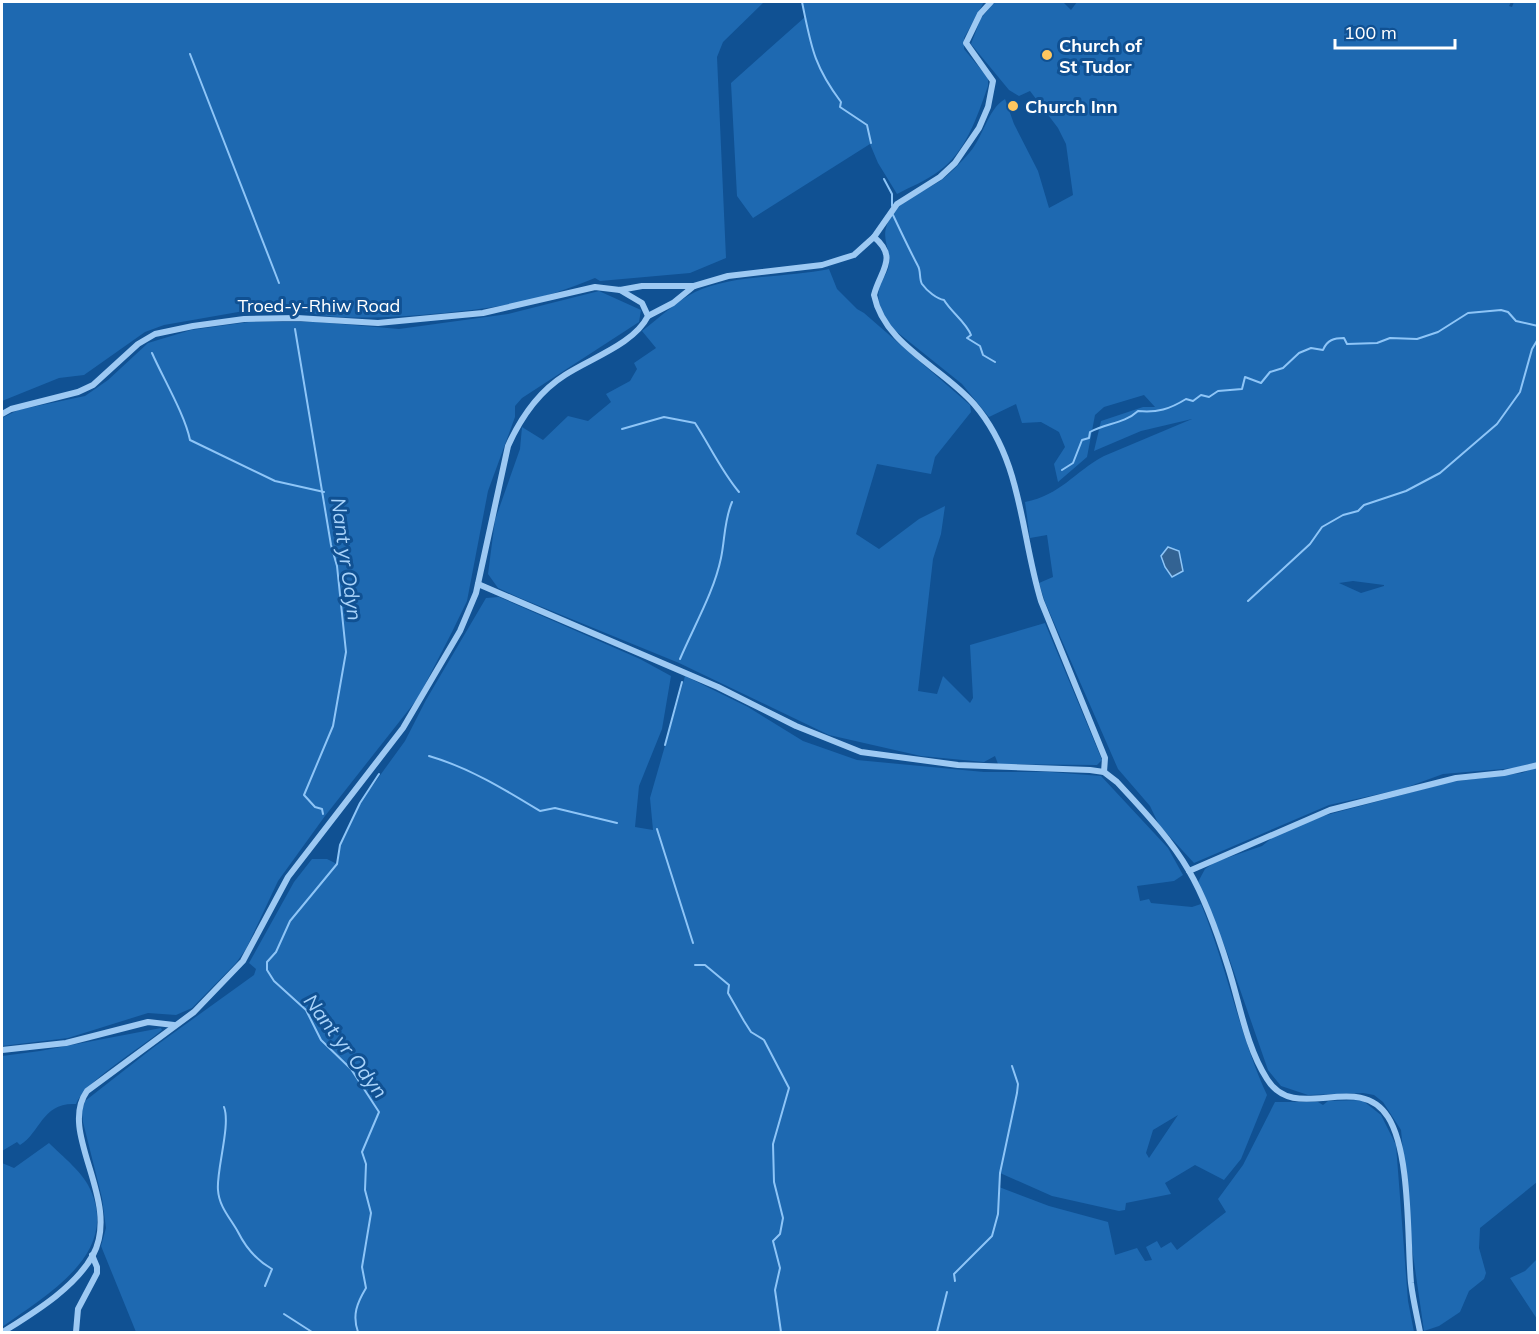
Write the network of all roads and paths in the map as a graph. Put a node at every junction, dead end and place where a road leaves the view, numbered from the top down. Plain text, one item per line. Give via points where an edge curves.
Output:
1 (991, 2) edge
2 (874, 237) junction
3 (694, 286) junction
4 (620, 290) junction
5 (648, 315) junction
6 (2, 414) edge
7 (478, 584) junction
8 (1538, 765) edge
9 (1104, 772) junction
10 (1189, 871) junction
11 (174, 1026) junction
12 (2, 1050) edge
13 (92, 1255) junction
14 (3, 1332) edge
15 (76, 1332) edge
16 (1420, 1332) edge

1 - 2 street, Troed-y-Rhiw Road via 980,14 966,43 993,81 979,128 955,163 897,204
2 - 3 street, Troed-y-Rhiw Road via 854,255 822,265 728,276
2 - 9 street via 887,255 874,295 882,318 904,343 960,388 992,427 1002,448 1020,500 1038,590 1106,758
3 - 4 street, Troed-y-Rhiw Road
3 - 5 street, Troed-y-Rhiw Road via 673,303
4 - 5 street via 642,303
4 - 6 street, Troed-y-Rhiw Road via 595,287 491,312 390,322 244,319 193,326 155,334 85,389
5 - 7 street via 626,338 548,389 517,426 508,446
7 - 9 street via 861,753 958,765
7 - 11 street via 460,632 403,728 288,877 243,961 211,997
8 - 10 street via 1456,778 1330,810
9 - 10 street via 1141,808
10 - 16 street via 1215,928 1257,1060 1276,1091 1303,1099 1365,1097 1378,1104 1388,1117 1402,1164 1412,1286
11 - 12 street via 148,1022 66,1042
11 - 13 street via 87,1091 79,1106 101,1212 101,1229
13 - 14 street via 69,1283
13 - 15 street via 97,1273 78,1310

